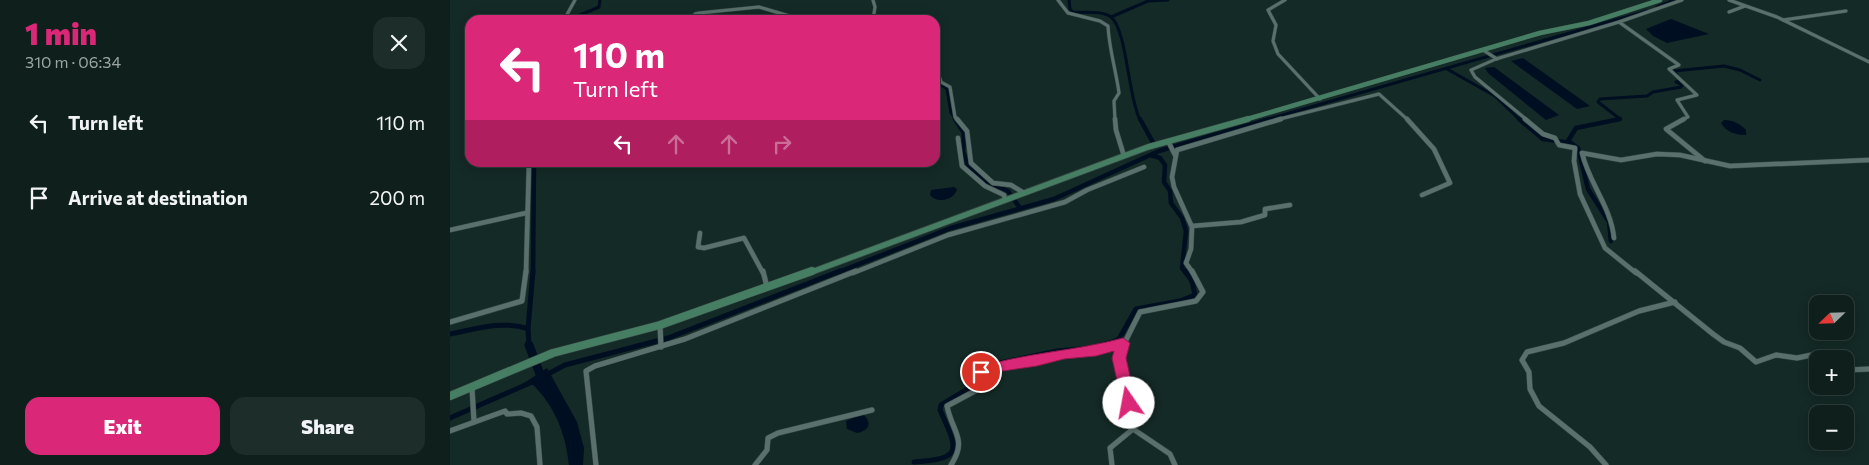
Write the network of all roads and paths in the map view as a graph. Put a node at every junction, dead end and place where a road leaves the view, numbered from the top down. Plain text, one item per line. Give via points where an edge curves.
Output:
1 (575, 0) edge
2 (873, 0) edge
3 (1058, 0) edge
4 (1285, 0) edge
5 (1660, 0) edge
6 (1682, 0) edge
7 (1729, 0) edge
8 (1746, 6) junction
9 (1846, 11) dead end
10 (1729, 12) dead end
11 (567, 15) edge
12 (694, 15) edge
13 (786, 15) edge
14 (874, 15) edge
15 (1782, 20) junction
16 (1619, 22) junction
17 (1485, 52) junction
18 (1496, 59) junction
19 (1869, 62) edge
20 (940, 79) edge
21 (1320, 99) junction
22 (1286, 109) junction
23 (1294, 116) junction
24 (958, 138) dead end
25 (1168, 141) junction
26 (1174, 154) junction
27 (1124, 156) junction
28 (1869, 160) edge
29 (1706, 162) junction
30 (529, 167) edge
31 (1144, 167) dead end
32 (1024, 193) junction
33 (1422, 195) dead end
34 (1005, 200) junction
35 (1290, 205) dead end
36 (526, 213) junction
37 (1192, 226) junction
38 (450, 230) edge
39 (700, 233) dead end
40 (1614, 238) dead end
41 (767, 289) junction
42 (1675, 302) junction
43 (450, 322) edge
44 (660, 325) junction
45 (1123, 343) junction
46 (661, 347) junction
47 (1809, 356) edge
48 (1869, 369) edge
49 (1854, 370) edge
50 (472, 388) junction
51 (450, 396) edge
52 (872, 410) dead end
53 (474, 419) junction
54 (1133, 429) junction
55 (450, 431) edge
56 (540, 465) edge
57 (596, 465) edge
58 (755, 465) edge
59 (952, 465) edge
60 (1112, 465) edge
61 (1175, 465) edge
62 (1606, 465) edge

1 - 11 street
2 - 14 street
3 - 27 street via 1068,13 1108,26 1109,50 1114,60 1119,93 1114,101 1116,123
4 - 21 street via 1268,10 1276,25 1273,41 1282,60
5 - 17 street via 1589,23 1540,33
6 - 16 street
7 - 8 street
8 - 10 street
8 - 15 street
9 - 15 street
12 - 13 street via 759,7
15 - 19 street
16 - 18 street
16 - 29 street via 1679,65 1669,69 1697,95 1677,100 1688,117 1666,129
17 - 18 street
17 - 21 street
18 - 42 street via 1472,70 1473,74 1543,134 1555,138 1559,145 1575,148 1580,194 1605,248
20 - 32 street via 950,87 957,120 967,131 971,163 993,182
21 - 22 street
22 - 23 street
22 - 25 street
23 - 26 street via 1177,150
23 - 33 street via 1379,94 1418,129 1434,149 1450,183
24 - 34 street via 962,166 985,186 1004,194
25 - 26 street
25 - 27 street
26 - 37 street via 1174,187
27 - 32 street
28 - 29 street via 1730,166
29 - 40 street via 1680,154 1621,160 1581,153 1612,220
30 - 36 street
31 - 46 street via 1065,202 948,235
32 - 34 street
34 - 41 street
35 - 37 street via 1264,209 1265,215 1260,218 1233,224
36 - 38 street
36 - 43 street via 526,269 522,301
37 - 45 street via 1191,249 1186,263 1202,286 1202,296 1196,301 1140,312
39 - 41 street via 698,247 704,248 744,238 762,267
41 - 44 street
42 - 47 street via 1713,334 1740,348 1756,362 1776,355 1797,358
42 - 62 street via 1639,311 1564,343 1527,352 1522,360 1529,372 1530,389 1539,406
44 - 46 street
44 - 50 street via 553,353
45 - 54 street via 1119,358 1135,418
45 - 59 street via 1096,351 1064,353 984,370 975,391 947,406 961,450
46 - 57 street via 608,361 586,371
48 - 49 street
50 - 51 street
50 - 53 street
52 - 58 street via 778,433 768,438 767,450
53 - 55 street
53 - 56 street via 505,411 531,416 537,427
54 - 60 street via 1110,448
54 - 61 street via 1170,454

